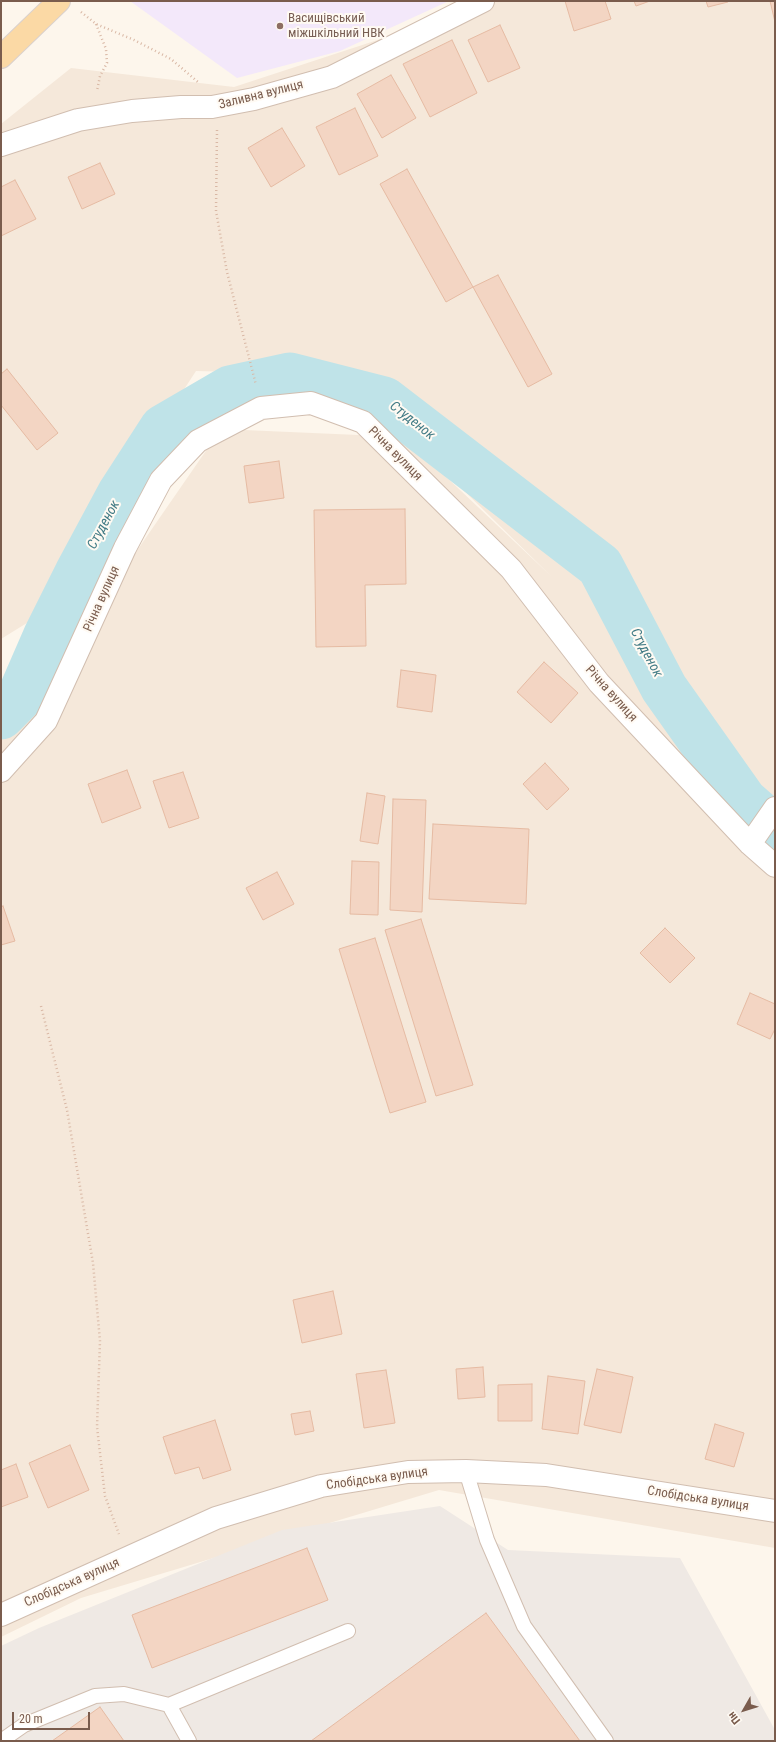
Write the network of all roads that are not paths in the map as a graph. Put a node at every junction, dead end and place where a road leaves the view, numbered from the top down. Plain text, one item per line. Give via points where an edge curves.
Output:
1 (59, 1) edge
2 (483, 1) edge
3 (1, 57) edge
4 (1, 145) edge
5 (1, 771) edge
6 (775, 809) edge
7 (755, 836) junction
8 (775, 866) edge
9 (466, 1471) junction
10 (775, 1511) edge
11 (1, 1615) edge
12 (348, 1631) dead end
13 (169, 1705) junction
14 (2, 1741) edge
15 (189, 1741) edge
16 (606, 1741) edge

1 - 3 main road
2 - 4 street, Заливна вулиця via 332,77 254,99 212,107 132,110 78,120
5 - 7 street, Річна вулиця via 46,722 125,548 161,480 198,441 261,408 311,404 363,422 511,569 599,682
6 - 7 street
7 - 8 street, Річна вулиця
9 - 10 street, Слобідська вулиця via 546,1475
9 - 11 street, Слобідська вулиця via 408,1472 321,1486 216,1518
9 - 16 lane via 487,1540 524,1626
12 - 13 lane
13 - 14 lane via 124,1694 95,1696 24,1725
13 - 15 lane

